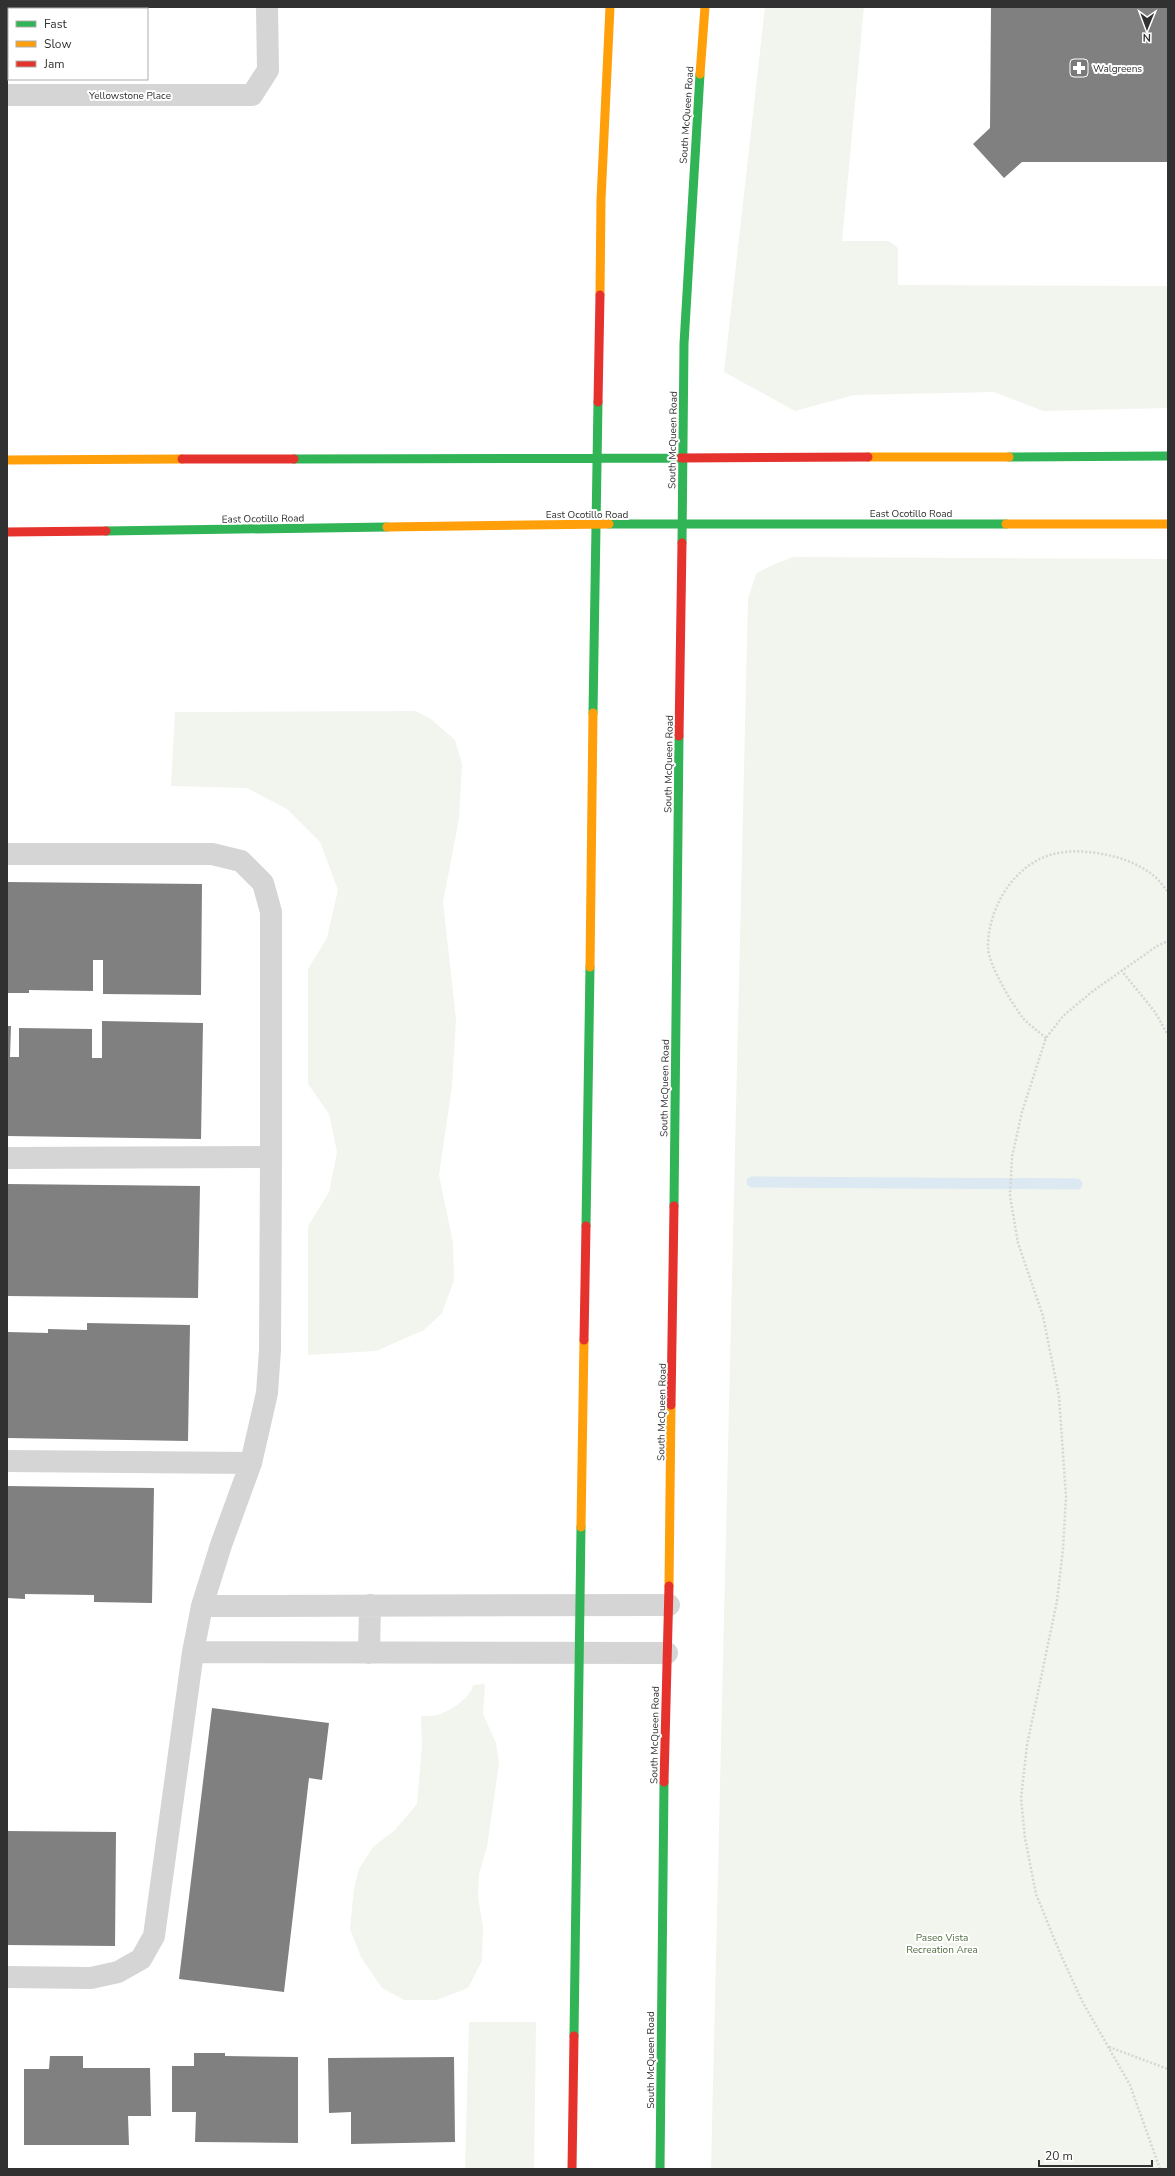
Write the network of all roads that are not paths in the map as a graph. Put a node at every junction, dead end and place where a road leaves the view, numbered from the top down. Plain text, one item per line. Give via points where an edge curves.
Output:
1 (268, 7) edge
2 (610, 7) edge
3 (705, 7) edge
4 (7, 95) edge
5 (1168, 456) edge
6 (597, 457) junction
7 (682, 459) junction
8 (7, 460) edge
9 (597, 524) junction
10 (1168, 524) edge
11 (681, 525) junction
12 (7, 532) edge
13 (7, 854) edge
14 (271, 1157) junction
15 (7, 1158) edge
16 (7, 1461) edge
17 (251, 1463) junction
18 (370, 1605) junction
19 (580, 1605) junction
20 (669, 1605) junction
21 (202, 1606) junction
22 (193, 1652) junction
23 (369, 1653) junction
24 (579, 1653) junction
25 (667, 1653) junction
26 (7, 1977) edge
27 (572, 2169) edge
28 (660, 2169) edge

1 - 4 street, Yellowstone Place via 268,70 252,94
2 - 6 main road via 601,200
3 - 7 main road, South McQueen Road via 684,344
5 - 7 main road
6 - 7 main road
6 - 8 main road
6 - 9 main road
7 - 11 main road, South McQueen Road
9 - 11 main road, East Ocotillo Road
9 - 12 main road, East Ocotillo Road
9 - 19 main road
10 - 11 main road, East Ocotillo Road
11 - 20 main road, South McQueen Road
13 - 14 street via 212,854 241,861 263,883 271,912
14 - 15 street
14 - 17 street via 268,1379 260,1430
16 - 17 street
17 - 21 street
18 - 19 street
18 - 21 street
18 - 23 street
19 - 20 street
19 - 24 main road
20 - 25 main road, South McQueen Road
21 - 22 street
22 - 23 street
22 - 26 street via 154,1936 141,1958 118,1972 91,1978
23 - 24 street
24 - 25 street
24 - 27 main road
25 - 28 main road, South McQueen Road

